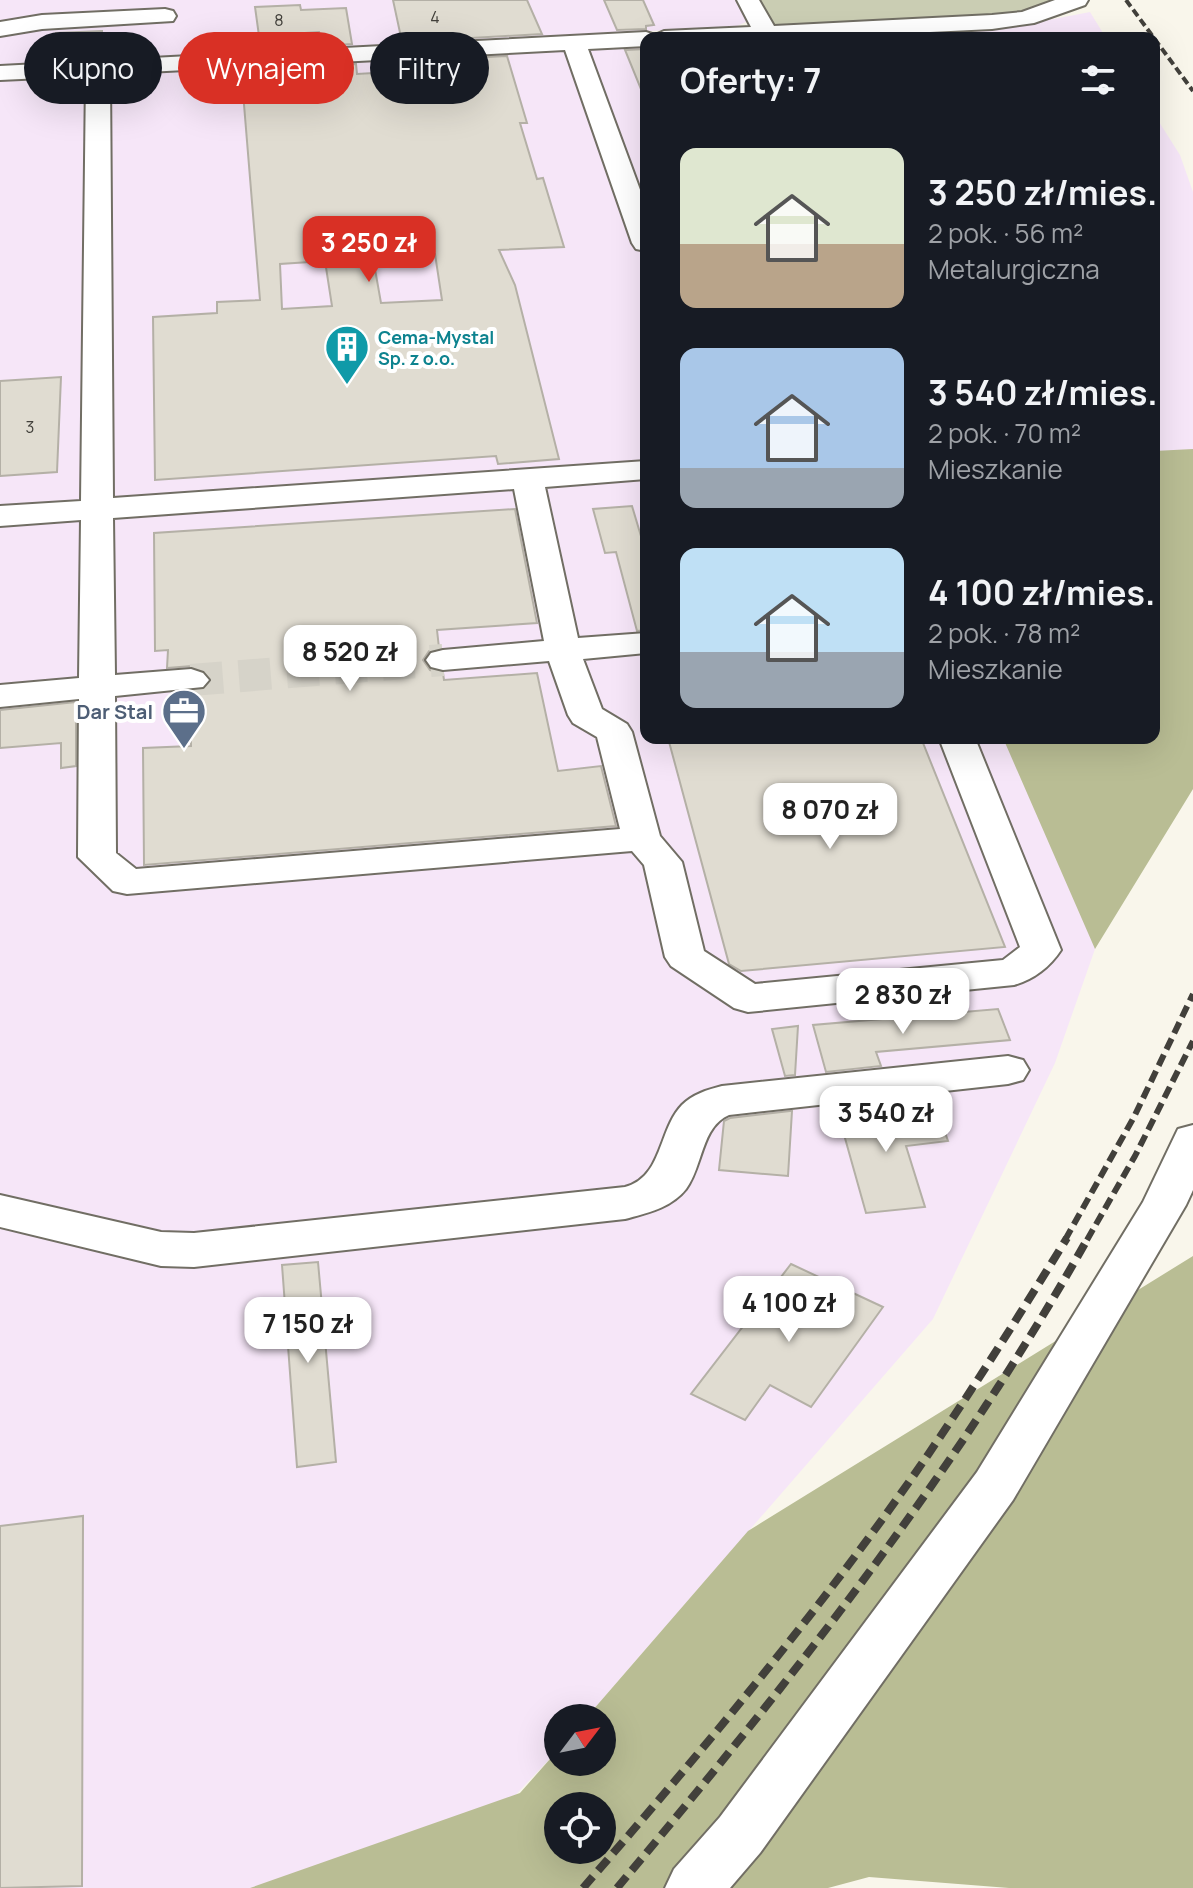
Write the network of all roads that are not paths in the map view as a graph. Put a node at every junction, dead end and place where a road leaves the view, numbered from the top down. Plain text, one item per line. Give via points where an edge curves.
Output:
1 (748, 0) edge
2 (1077, 0) edge
3 (165, 16) dead end
4 (0, 29) edge
5 (765, 32) edge
6 (787, 32) edge
7 (640, 39) edge
8 (574, 43) junction
9 (162, 64) edge
10 (24, 72) edge
11 (0, 73) edge
12 (98, 104) edge
13 (640, 226) edge
14 (640, 471) edge
15 (528, 480) junction
16 (96, 509) junction
17 (0, 516) edge
18 (640, 644) edge
19 (563, 651) junction
20 (443, 660) tunnel mouth
21 (191, 680) tunnel mouth
22 (97, 687) junction
23 (0, 696) edge
24 (959, 744) edge
25 (642, 839) junction
26 (1008, 1070) dead end
27 (1193, 1140) edge
28 (0, 1211) edge
29 (694, 1888) edge

1 - 5 street
2 - 6 street via 1026,18 992,22
3 - 4 street via 108,13
7 - 8 street
8 - 9 street
8 - 13 street
10 - 11 street
12 - 16 street
14 - 15 street
15 - 16 street
15 - 19 street
16 - 17 street
16 - 22 street
18 - 19 street
19 - 20 street
19 - 25 street via 586,715 614,732
21 - 22 street
22 - 23 street
22 - 25 street via 97,857 127,882
24 - 25 street via 1041,950 1014,972 748,998 685,957 663,862
26 - 28 street via 722,1101 695,1118 669,1180 647,1197 625,1203 194,1250 161,1249
27 - 29 street via 1164,1205 995,1486 740,1835

